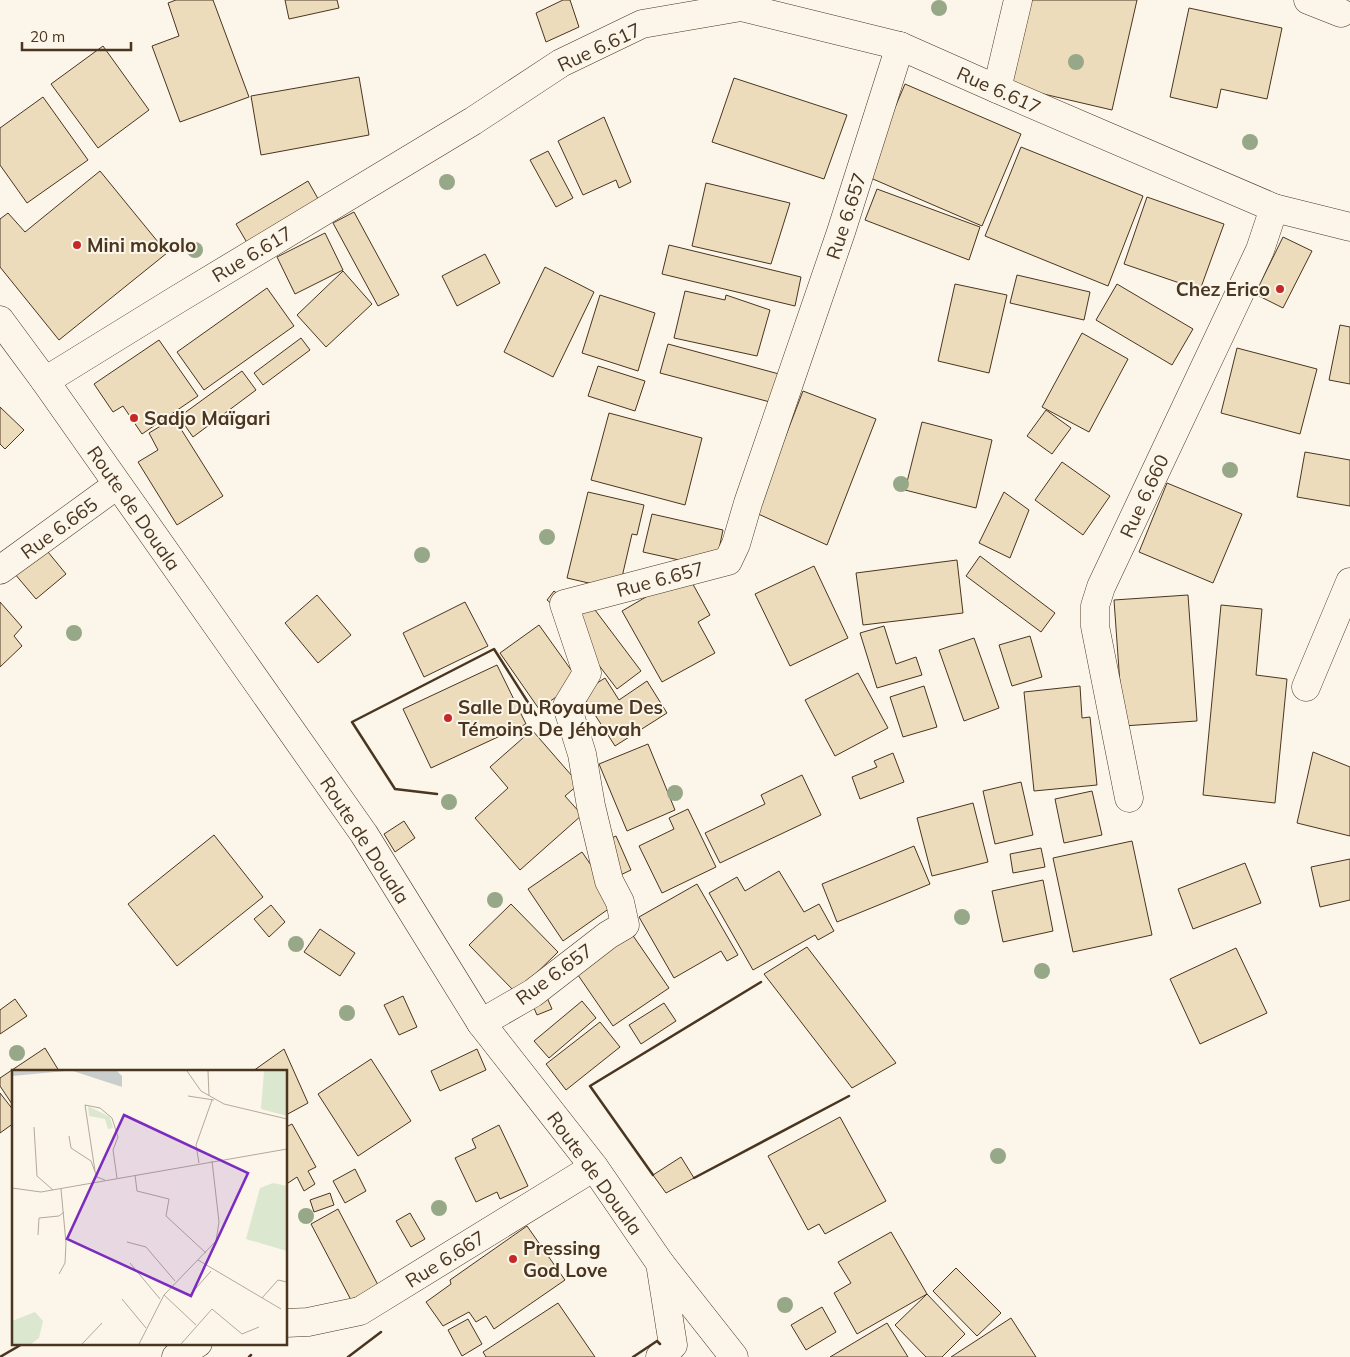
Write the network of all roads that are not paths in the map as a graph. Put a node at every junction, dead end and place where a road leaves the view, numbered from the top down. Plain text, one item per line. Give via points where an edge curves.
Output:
1 (1018, 0) edge
2 (1308, 0) edge
3 (1341, 12) dead end
4 (900, 46) junction
5 (997, 89) junction
6 (1274, 208) junction
7 (1350, 227) edge
8 (0, 320) edge
9 (45, 381) junction
10 (117, 485) junction
11 (0, 570) edge
12 (1350, 582) edge
13 (1306, 688) dead end
14 (1129, 798) dead end
15 (481, 1023) junction
16 (594, 1167) junction
17 (660, 1263) junction
18 (288, 1323) edge
19 (196, 1344) edge
20 (176, 1357) edge
21 (660, 1357) edge
22 (734, 1357) edge

1 - 5 main road
2 - 3 main road
4 - 5 main road, Rue 6.617
4 - 9 main road, Rue 6.617 via 742,7 642,24 561,63 473,121
4 - 15 main road, Rue 6.657 via 841,232 728,561 564,604 588,673 567,706 582,754 609,881 620,902 626,925 608,935 533,993
5 - 6 main road, Rue 6.617
6 - 7 main road, Rue 6.617
6 - 14 main road, Rue 6.660 via 1260,250 1101,587 1095,606 1095,626
8 - 9 main road, Route de Douala
9 - 10 main road, Route de Douala
10 - 11 main road, Rue 6.665
10 - 15 main road, Route de Douala via 364,834
12 - 13 main road
15 - 16 main road, Route de Douala
16 - 17 main road, Route de Douala
16 - 18 main road, Rue 6.667 via 360,1311
17 - 21 main road via 673,1345
17 - 22 main road, Route de Douala
19 - 20 main road

